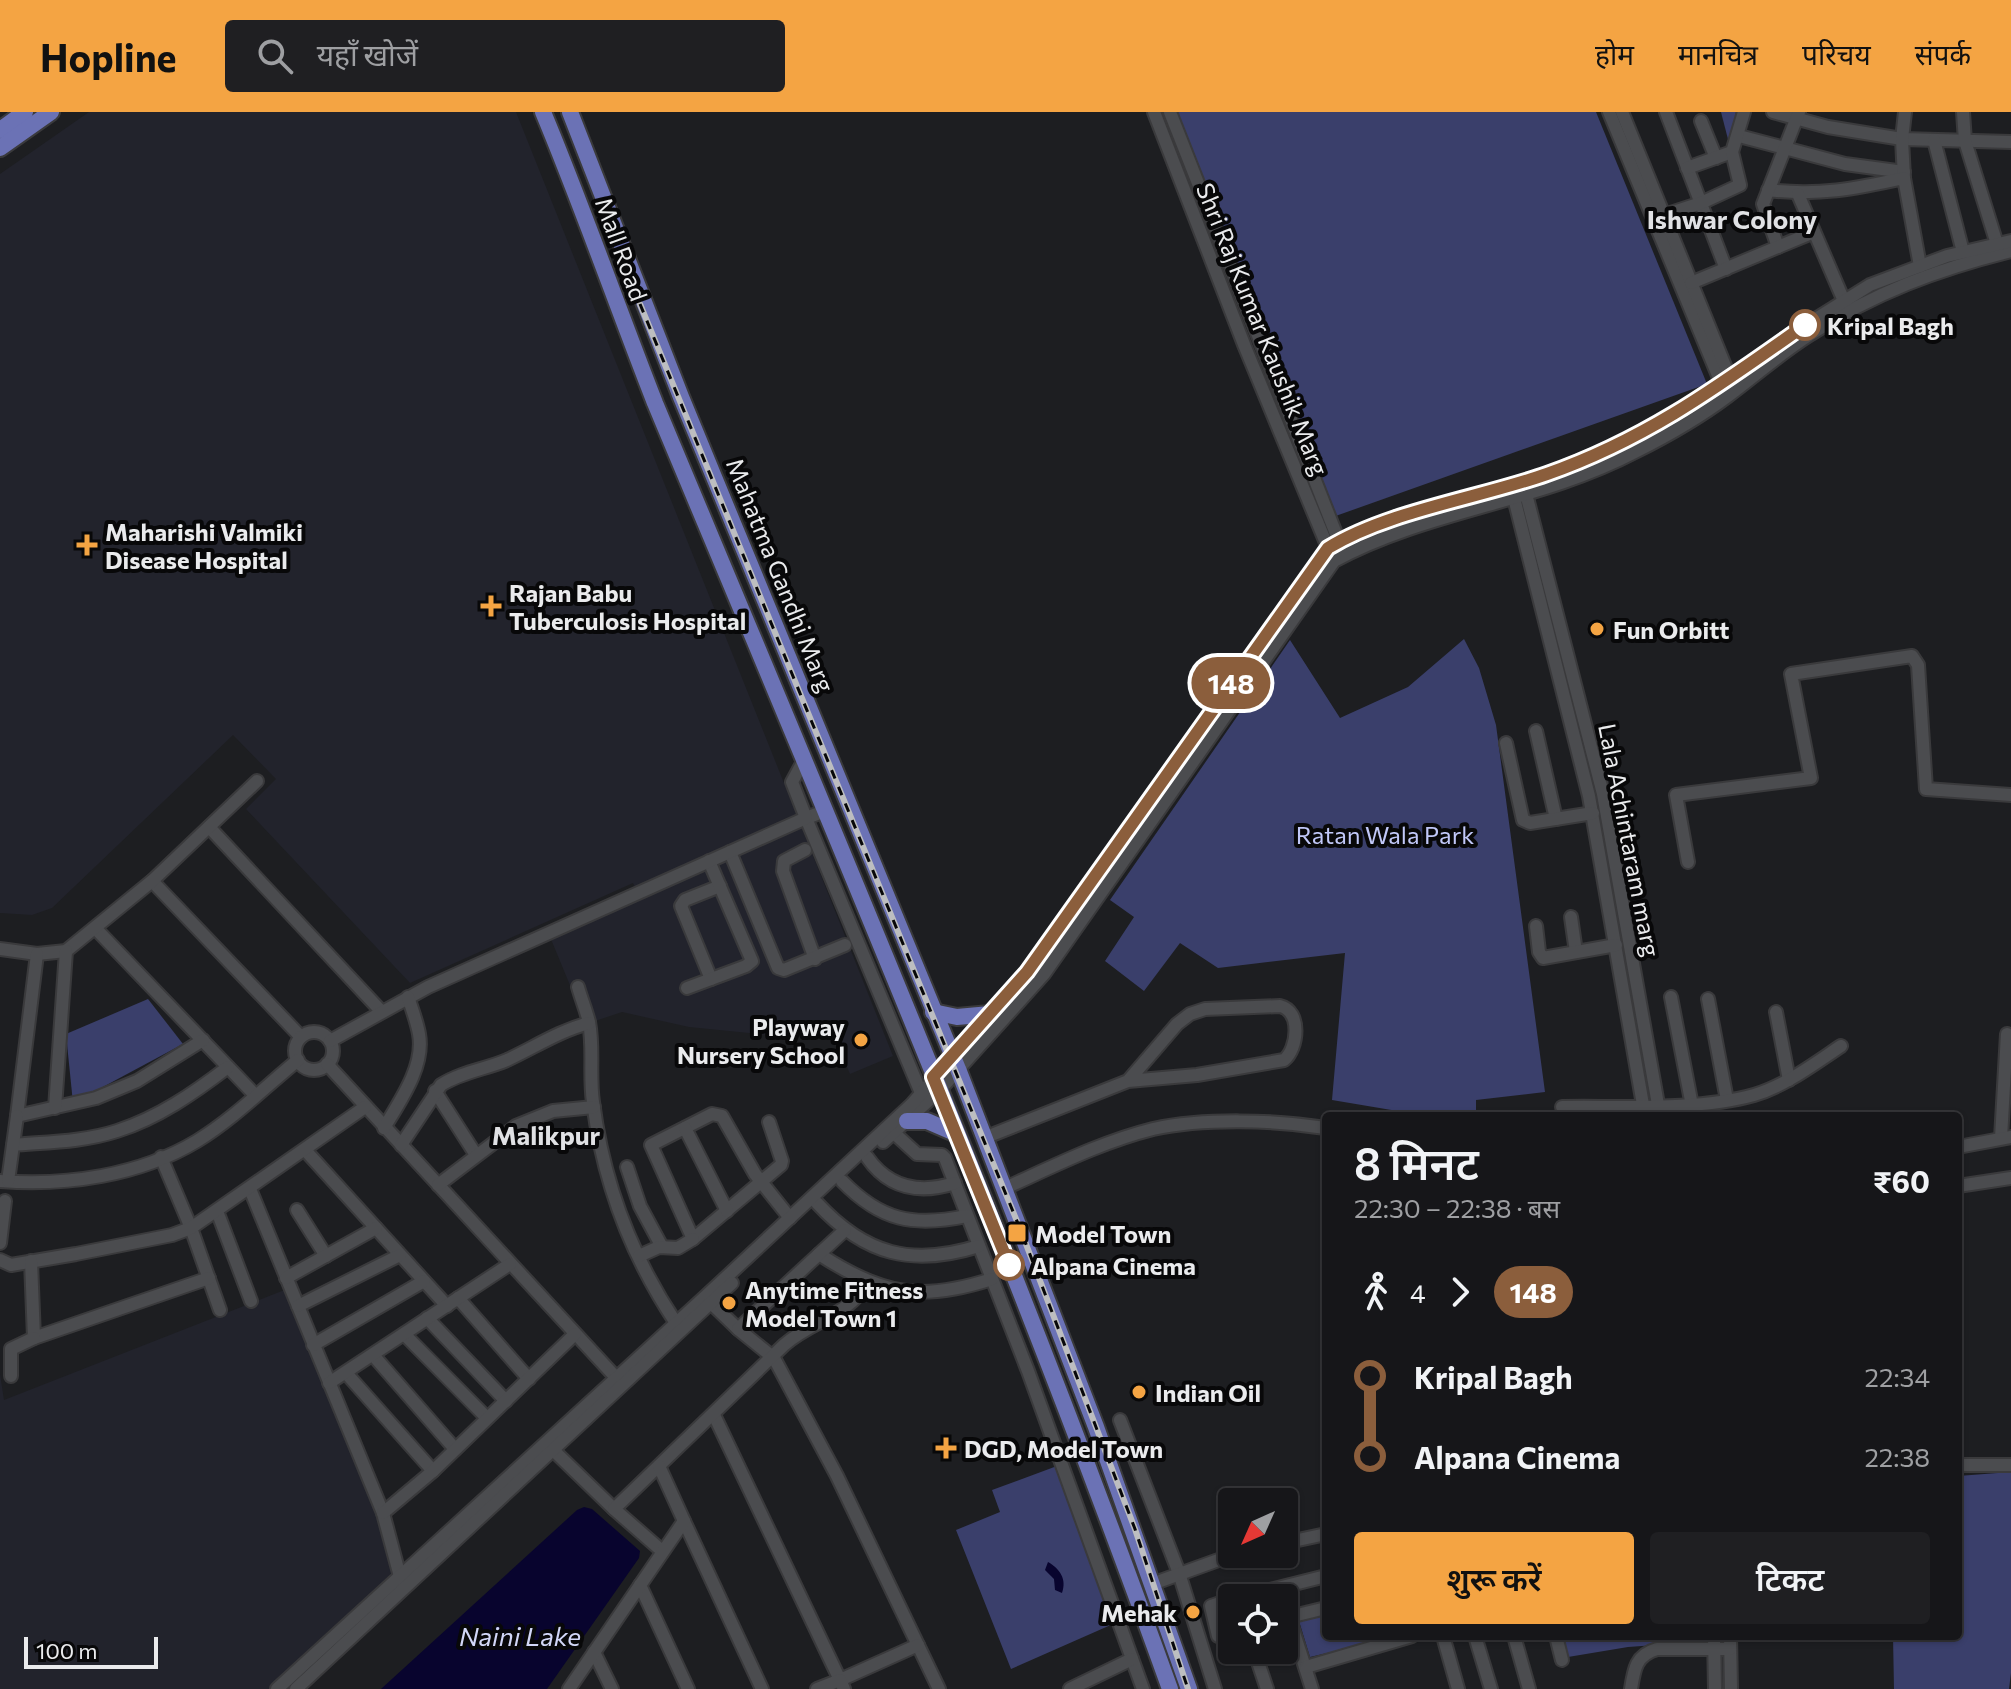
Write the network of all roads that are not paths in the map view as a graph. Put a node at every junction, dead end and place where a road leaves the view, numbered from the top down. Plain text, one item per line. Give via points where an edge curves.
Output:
1 (25, 112) edge
2 (51, 112) edge
3 (543, 112) edge
4 (570, 112) edge
5 (1154, 112) edge
6 (1170, 112) edge
7 (1609, 112) edge
8 (1622, 112) edge
9 (1666, 112) edge
10 (1744, 112) edge
11 (1773, 112) edge
12 (1903, 112) edge
13 (1963, 112) edge
14 (1798, 115) edge
15 (1701, 121) dead end
16 (0, 130) edge
17 (1739, 136) junction
18 (1902, 139) junction
19 (1934, 140) junction
20 (1965, 141) junction
21 (2011, 142) edge
22 (0, 148) edge
23 (1787, 148) junction
24 (1732, 152) junction
25 (1716, 158) junction
26 (1687, 168) junction
27 (1904, 175) junction
28 (1768, 190) junction
29 (1798, 194) junction
30 (1701, 203) junction
31 (608, 209) junction
32 (1658, 217) junction
33 (586, 218) junction
34 (1814, 232) junction
35 (2011, 241) edge
36 (1221, 242) junction
37 (1997, 244) junction
38 (1206, 247) junction
39 (1778, 247) junction
40 (2011, 251) edge
41 (1963, 252) junction
42 (1920, 266) junction
43 (1726, 269) junction
44 (1691, 283) junction
45 (1846, 307) junction
46 (1728, 388) junction
47 (655, 403) joint
48 (1518, 490) junction
49 (1333, 545) junction
50 (1339, 558) junction
51 (1536, 731) dead end
52 (1506, 743) dead end
53 (804, 760) junction
54 (257, 781) dead end
55 (1165, 788) junction
56 (2011, 795) edge
57 (825, 811) junction
58 (1593, 813) junction
59 (806, 818) junction
60 (1556, 819) junction
61 (209, 827) junction
62 (805, 850) dead end
63 (730, 852) junction
64 (709, 861) junction
65 (1688, 862) dead end
66 (152, 881) junction
67 (720, 886) junction
68 (1571, 917) dead end
69 (1536, 926) dead end
70 (96, 929) junction
71 (845, 945) dead end
72 (1616, 945) junction
73 (0, 949) edge
74 (66, 951) junction
75 (1576, 952) junction
76 (37, 954) junction
77 (0, 957) edge
78 (815, 959) junction
79 (711, 979) junction
80 (578, 987) dead end
81 (687, 988) dead end
82 (408, 997) junction
83 (1671, 997) dead end
84 (1708, 999) dead end
85 (381, 1011) junction
86 (933, 1012) junction
87 (1776, 1012) dead end
88 (990, 1014) junction
89 (589, 1023) junction
90 (2007, 1034) dead end
91 (301, 1037) junction
92 (203, 1040) junction
93 (330, 1041) junction
94 (1841, 1046) dead end
95 (298, 1060) junction
96 (954, 1062) junction
97 (327, 1064) junction
98 (228, 1067) junction
99 (1789, 1080) junction
100 (1128, 1081) junction
101 (936, 1084) junction
102 (435, 1091) junction
103 (921, 1093) junction
104 (255, 1095) junction
105 (1727, 1100) junction
106 (365, 1107) junction
107 (594, 1107) junction
108 (1562, 1107) dead end
109 (55, 1108) junction
110 (1693, 1110) edge
111 (1644, 1111) edge
112 (1659, 1111) edge
113 (17, 1116) junction
114 (907, 1121) junction
115 (769, 1122) dead end
116 (1322, 1127) edge
117 (384, 1128) junction
118 (685, 1128) junction
119 (894, 1133) junction
120 (958, 1136) junction
121 (984, 1138) junction
122 (2006, 1138) edge
123 (13, 1145) junction
124 (401, 1145) junction
125 (1962, 1146) edge
126 (305, 1150) junction
127 (476, 1155) junction
128 (942, 1155) junction
129 (161, 1157) junction
130 (867, 1157) junction
131 (627, 1167) dead end
132 (2011, 1178) edge
133 (4, 1181) edge
134 (842, 1181) junction
135 (761, 1182) junction
136 (955, 1183) junction
137 (438, 1185) junction
138 (1962, 1185) edge
139 (250, 1189) junction
140 (1003, 1189) junction
141 (5, 1201) dead end
142 (817, 1203) junction
143 (297, 1210) dead end
144 (217, 1211) junction
145 (727, 1211) junction
146 (967, 1216) junction
147 (790, 1218) junction
148 (191, 1228) junction
149 (376, 1228) junction
150 (845, 1230) junction
151 (693, 1239) junction
152 (0, 1243) edge
153 (979, 1246) junction
154 (662, 1247) junction
155 (819, 1254) junction
156 (400, 1255) junction
157 (326, 1256) junction
158 (639, 1256) junction
159 (0, 1260) edge
160 (31, 1261) junction
161 (510, 1264) junction
162 (209, 1278) junction
163 (286, 1278) junction
164 (992, 1279) junction
165 (424, 1281) junction
166 (868, 1282) junction
167 (458, 1298) junction
168 (251, 1301) dead end
169 (711, 1303) junction
170 (298, 1306) junction
171 (447, 1306) junction
172 (220, 1310) dead end
173 (427, 1318) junction
174 (676, 1323) junction
175 (738, 1329) junction
176 (404, 1334) junction
177 (575, 1334) junction
178 (34, 1338) junction
179 (313, 1345) junction
180 (373, 1355) junction
181 (774, 1358) junction
182 (346, 1373) junction
183 (11, 1376) dead end
184 (529, 1379) junction
185 (619, 1382) junction
186 (329, 1383) junction
187 (506, 1401) junction
188 (714, 1415) junction
189 (487, 1418) junction
190 (1120, 1420) dead end
191 (549, 1447) junction
192 (455, 1449) junction
193 (1962, 1465) edge
194 (2011, 1465) edge
195 (659, 1466) junction
196 (433, 1471) junction
197 (614, 1509) junction
198 (383, 1513) junction
199 (684, 1521) junction
200 (1322, 1535) edge
201 (1298, 1540) edge
202 (662, 1551) junction
203 (1218, 1560) edge
204 (1179, 1573) junction
205 (400, 1577) junction
206 (1322, 1577) edge
207 (1152, 1584) junction
208 (1294, 1584) edge
209 (640, 1585) junction
210 (405, 1590) junction
211 (1218, 1604) edge
212 (1322, 1609) edge
213 (1298, 1615) edge
214 (1218, 1636) joint
215 (1398, 1640) edge
216 (1444, 1640) edge
217 (1476, 1640) edge
218 (1515, 1640) edge
219 (1557, 1640) edge
220 (1199, 1642) junction
221 (1714, 1642) edge
222 (1730, 1642) edge
223 (918, 1645) junction
224 (1298, 1647) edge
225 (594, 1652) junction
226 (1132, 1659) junction
227 (1562, 1660) dead end
228 (1259, 1664) edge
229 (1306, 1667) junction
230 (842, 1684) edge
231 (761, 1686) edge
232 (277, 1689) edge
233 (296, 1689) edge
234 (569, 1689) edge
235 (612, 1689) edge
236 (688, 1689) edge
237 (745, 1689) edge
238 (817, 1689) edge
239 (939, 1689) edge
240 (1070, 1689) edge
241 (1143, 1689) edge
242 (1170, 1689) edge
243 (1189, 1689) edge
244 (1215, 1689) edge
245 (1267, 1689) edge
246 (1312, 1689) edge
247 (1458, 1689) edge
248 (1491, 1689) edge
249 (1529, 1689) edge
250 (1631, 1689) edge
251 (1715, 1689) edge
252 (1731, 1689) edge

1 - 16 main road
2 - 22 main road
3 - 33 main road, Mall Road
4 - 31 main road, Mahatma Gandhi Marg
5 - 38 street, Shri Raj Kumar Kaushik Marg
6 - 36 street, Shri Raj Kumar Kaushik Marg
7 - 32 street
8 - 32 street
9 - 26 street
10 - 17 street
11 - 14 street
12 - 18 street
13 - 20 street
14 - 18 street
14 - 23 street
15 - 25 street
17 - 23 street
17 - 24 street
18 - 19 street
18 - 27 street
19 - 20 street
19 - 41 street
20 - 21 street
20 - 37 street
23 - 27 street
23 - 28 street
24 - 25 street
24 - 30 street via 1740,185
25 - 26 street
26 - 30 street
27 - 29 street via 1835,193
27 - 42 street
28 - 29 street
28 - 39 street via 1764,208
29 - 34 street
30 - 32 street
30 - 43 street
31 - 33 main road
31 - 86 main road, Mahatma Gandhi Marg
32 - 44 street
32 - 46 street
33 - 47 main road, Mall Road
34 - 39 street
34 - 45 street
35 - 37 street
36 - 38 street
36 - 49 street, Shri Raj Kumar Kaushik Marg
37 - 41 street
38 - 49 street, Shri Raj Kumar Kaushik Marg
39 - 43 street
40 - 45 street via 1949,266
41 - 42 street
42 - 45 street via 1870,285
43 - 44 street
44 - 46 street
45 - 46 street
46 - 48 street via 1633,453 1562,483
47 - 53 main road, Mahatma Gandhi Marg
48 - 49 street via 1381,524
48 - 50 street
48 - 58 street, Lala Achintaram marg
48 - 112 street, Lala Achintaram marg via 1603,794
49 - 50 street, Shri Raj Kumar Kaushik Marg
49 - 55 street
50 - 55 street
51 - 60 street
52 - 60 street via 1523,820
53 - 57 main road, Mahatma Gandhi Marg
53 - 59 street via 792,782
54 - 61 street
55 - 88 street
55 - 96 street via 1044,974
56 - 65 street via 1926,789 1918,665 1912,656 1791,674 1811,778 1676,795
57 - 59 street
57 - 101 main road, Mahatma Gandhi Marg
58 - 60 street
58 - 72 street, Lala Achintaram marg
59 - 63 street
59 - 103 street
61 - 66 street
61 - 85 street
62 - 78 street via 784,861 783,871
63 - 64 street
63 - 78 street via 778,968
64 - 67 street
64 - 82 street
66 - 70 street
66 - 91 street
67 - 79 street via 681,906
67 - 79 street via 752,961
68 - 75 street
69 - 75 street via 1543,958
70 - 74 street
70 - 92 street
71 - 78 street
72 - 75 street
72 - 111 street, Lala Achintaram marg
73 - 76 street
73 - 77 street
74 - 76 street
74 - 109 street
76 - 113 street
79 - 81 street
80 - 89 street
82 - 85 street
82 - 117 street via 420,1035 419,1054
83 - 110 street
84 - 105 street
85 - 93 street
86 - 88 main road via 957,1017
86 - 96 main road, Mahatma Gandhi Marg
87 - 99 street
88 - 96 street
89 - 102 street via 553,1034
89 - 107 street
90 - 122 street
91 - 93 street via 317,1032
91 - 95 street
92 - 98 street
92 - 109 street via 137,1081
93 - 97 street via 332,1057
94 - 99 street
95 - 97 street via 312,1069
95 - 104 street
96 - 101 street
96 - 121 main road, Mahatma Gandhi Marg
97 - 106 street
98 - 104 street
98 - 123 street via 181,1101 117,1131
99 - 105 street via 1757,1095
100 - 100 street via 1190,1014 1280,1006 1294,1017 1292,1051 1284,1060
100 - 121 street
101 - 103 street
101 - 114 street
101 - 120 main road, Mahatma Gandhi Marg
102 - 124 street
102 - 127 street
103 - 147 street
104 - 129 street via 195,1142
105 - 110 street
106 - 117 street
106 - 126 street
107 - 127 street via 553,1111 516,1126
107 - 158 street via 611,1190
108 - 111 street
109 - 113 street
110 - 112 street
111 - 112 street
113 - 123 street
114 - 119 street
114 - 120 main road via 927,1121
115 - 135 street via 782,1161
116 - 140 street via 1225,1122 1156,1129 1116,1140
117 - 124 street
118 - 135 street via 712,1114 722,1116
118 - 145 street
118 - 151 street via 648,1139
119 - 128 street via 917,1154
119 - 130 street
120 - 128 street
120 - 242 main road, Mahatma Gandhi Marg
121 - 140 main road, Mahatma Gandhi Marg
122 - 125 street
123 - 133 street
124 - 137 street
126 - 139 street
126 - 149 street
127 - 137 street
128 - 136 street
129 - 133 street via 97,1178
129 - 148 street
130 - 134 street
130 - 136 street via 883,1176 909,1188 937,1189
131 - 154 street
132 - 138 street
134 - 142 street
134 - 146 street via 871,1206 905,1220 934,1223
135 - 145 street
135 - 147 street
136 - 146 street
137 - 161 street
139 - 144 street
139 - 163 street
140 - 207 main road, Mahatma Gandhi Marg
141 - 152 street
142 - 150 street
142 - 169 street
143 - 157 street
144 - 148 street
144 - 168 street
145 - 151 street
146 - 153 street
147 - 174 street
148 - 160 street
148 - 162 street
149 - 156 street
149 - 157 street
150 - 153 street via 867,1244 910,1256 932,1257
150 - 155 street
151 - 154 street via 672,1250
153 - 164 street
154 - 158 street
155 - 166 street
155 - 175 street
156 - 165 street
156 - 170 street
157 - 163 street
158 - 174 street
159 - 160 street via 11,1265
160 - 178 street
161 - 167 street
161 - 177 street
162 - 172 street
162 - 178 street
163 - 170 street
164 - 166 street via 928,1293
164 - 226 street
165 - 171 street
165 - 179 street
166 - 181 street via 852,1304 798,1333
167 - 171 street
167 - 184 street
169 - 175 street
169 - 185 street
170 - 179 street
171 - 173 street
173 - 176 street
173 - 187 street
174 - 185 street
175 - 181 street
176 - 180 street
176 - 189 street
177 - 184 street
177 - 185 street
178 - 183 street via 11,1349
179 - 186 street
180 - 182 street
180 - 192 street
181 - 188 street
181 - 223 street
182 - 186 street
182 - 196 street
184 - 187 street
185 - 191 street
186 - 198 street
187 - 189 street
188 - 195 street
188 - 230 street
189 - 192 street
190 - 204 street
191 - 197 street
191 - 205 street
191 - 210 street
192 - 196 street
193 - 194 street
195 - 197 street
195 - 199 street
196 - 198 street
197 - 202 street
198 - 205 street
199 - 202 street
199 - 231 street
200 - 201 street
202 - 209 street
203 - 204 street
204 - 207 street
204 - 220 street
205 - 210 street
205 - 232 street
206 - 208 street
207 - 243 main road, Mahatma Gandhi Marg
209 - 225 street
209 - 236 street
210 - 233 street
211 - 214 street via 1211,1606
212 - 213 street
214 - 220 street
215 - 229 street
216 - 247 street
217 - 248 street
218 - 249 street
219 - 227 street
220 - 244 street
221 - 222 street
221 - 250 street via 1646,1652 1635,1664
221 - 251 street
222 - 252 street
223 - 230 street
223 - 239 street
224 - 229 street
225 - 234 street
225 - 235 street
226 - 240 street
226 - 241 street
228 - 245 street
229 - 246 street
230 - 238 street
231 - 237 street

